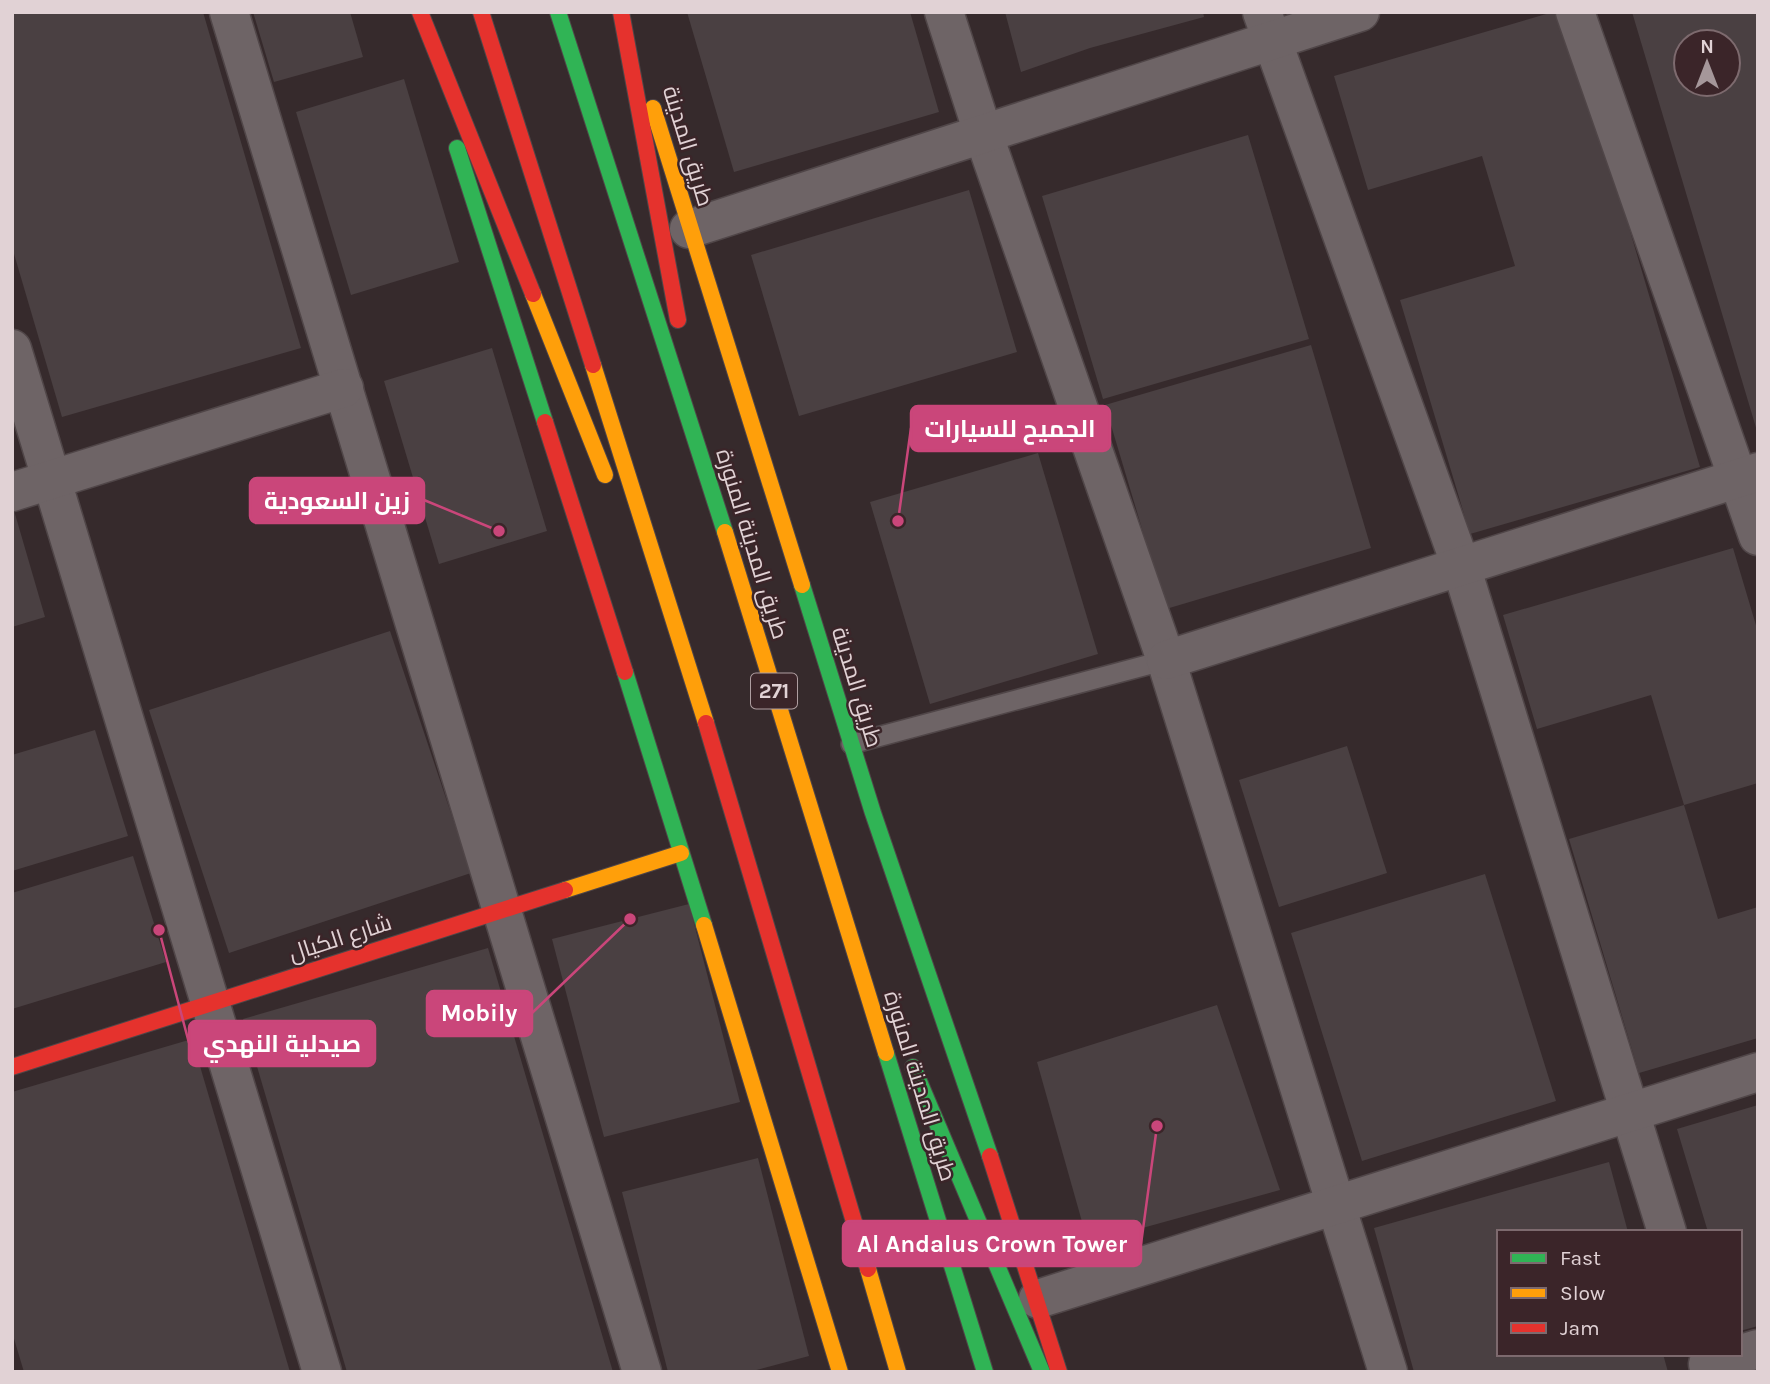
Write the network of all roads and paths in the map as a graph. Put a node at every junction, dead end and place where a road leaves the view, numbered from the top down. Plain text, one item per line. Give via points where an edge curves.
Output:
1 (229, 12) edge
2 (414, 12) edge
3 (420, 12) edge
4 (481, 12) edge
5 (558, 12) edge
6 (622, 12) edge
7 (944, 12) edge
8 (1360, 12) edge
9 (1575, 12) edge
10 (1266, 27) edge
11 (984, 136) junction
12 (689, 229) junction
13 (12, 349) edge
14 (344, 388) junction
15 (1749, 475) edge
16 (708, 477) junction
17 (52, 480) junction
18 (609, 486) dead end
19 (12, 492) edge
20 (625, 524) dead end
21 (1758, 536) edge
22 (1461, 566) junction
23 (1166, 660) junction
24 (700, 702) junction
25 (851, 744) junction
26 (681, 853) junction
27 (825, 859) junction
28 (502, 910) junction
29 (211, 1003) junction
30 (894, 1021) dead end
31 (904, 1046) dead end
32 (12, 1067) edge
33 (1758, 1072) edge
34 (1630, 1112) junction
35 (1336, 1206) junction
36 (1666, 1230) edge
37 (1038, 1299) junction
38 (1735, 1356) edge
39 (1708, 1364) edge
40 (322, 1372) edge
41 (642, 1372) edge
42 (840, 1372) edge
43 (898, 1372) edge
44 (985, 1372) edge
45 (1042, 1372) edge
46 (1059, 1372) edge
47 (1388, 1372) edge

1 - 14 street
2 - 26 main road
3 - 18 main road
4 - 24 main road
5 - 16 main road, طريق المدينة المنورة / 271
6 - 12 main road, طريق المدينة
6 - 16 main road
7 - 11 street
8 - 10 street
9 - 15 street
10 - 11 street
10 - 22 street
11 - 12 street
11 - 23 street
12 - 25 main road, طريق المدينة
13 - 17 street
14 - 17 street
14 - 28 street
15 - 21 street
15 - 22 street
16 - 27 main road, طريق المدينة المنورة / 271
17 - 19 street
17 - 29 street
20 - 24 main road
22 - 23 street
22 - 34 street
23 - 25 lane
23 - 35 street
24 - 43 main road
25 - 37 main road, طريق المدينة
26 - 28 main road, شارع الكيال
26 - 42 main road
27 - 30 main road
27 - 44 main road, طريق المدينة المنورة / 271
28 - 29 main road, شارع الكيال
28 - 41 street
29 - 32 main road, شارع الكيال
29 - 40 street
31 - 45 main road
33 - 34 street
34 - 35 street
34 - 36 street
35 - 37 street
35 - 47 street
37 - 46 main road, طريق المدينة
38 - 39 street

